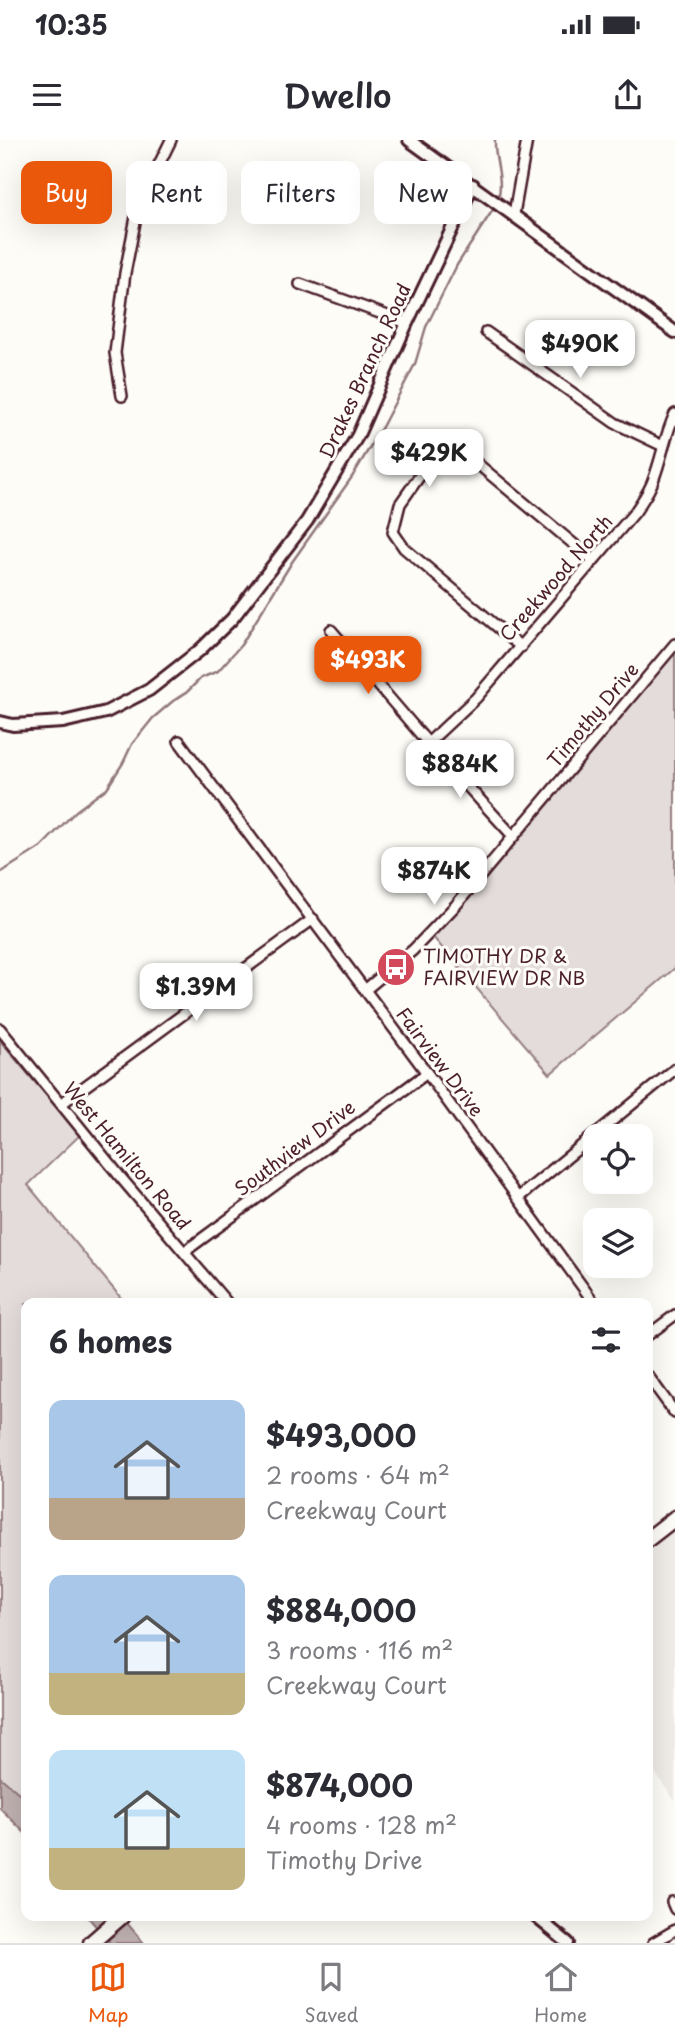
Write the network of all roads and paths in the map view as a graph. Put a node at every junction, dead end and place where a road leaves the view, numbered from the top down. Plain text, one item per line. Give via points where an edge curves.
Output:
1 (171, 140) edge
2 (409, 140) edge
3 (527, 140) edge
4 (473, 185) junction
5 (514, 214) junction
6 (300, 284) dead end
7 (407, 323) junction
8 (486, 332) dead end
9 (675, 332) edge
10 (122, 396) dead end
11 (675, 414) edge
12 (663, 446) junction
13 (594, 561) junction
14 (331, 631) dead end
15 (675, 644) edge
16 (521, 647) junction
17 (0, 722) edge
18 (180, 741) dead end
19 (428, 743) junction
20 (513, 836) junction
21 (313, 919) junction
22 (365, 990) junction
23 (0, 1029) edge
24 (675, 1069) edge
25 (427, 1073) junction
26 (61, 1104) junction
27 (519, 1197) junction
28 (184, 1252) junction
29 (224, 1298) edge
30 (591, 1298) edge
31 (675, 1315) edge
32 (653, 1331) edge
33 (653, 1383) edge
34 (675, 1413) edge
35 (675, 1518) edge
36 (653, 1535) edge
37 (116, 1921) edge
38 (541, 1921) edge
39 (675, 1930) edge
40 (91, 1943) edge
41 (568, 1943) edge
42 (653, 1943) edge

1 - 10 street via 138,207 125,273 115,354
2 - 4 street
3 - 5 street
4 - 5 street
4 - 7 street, Drakes Branch Road
5 - 9 street
6 - 7 street
7 - 17 street, Drakes Branch Road via 358,435 313,512 232,619 149,691 106,712 63,722
8 - 12 street via 615,423
11 - 12 street, Creekwood North
12 - 13 street, Creekwood North via 649,492
13 - 16 street, Creekwood North
13 - 16 street via 467,455 445,449 435,454 400,504 393,532 404,548
14 - 19 street
15 - 20 street, Timothy Drive
16 - 19 street, Creekwood North
18 - 21 street, Fairview Drive
19 - 20 street
20 - 22 street, Timothy Drive via 433,930
21 - 22 street, Fairview Drive
21 - 26 street
22 - 25 street, Fairview Drive
23 - 26 street, West Hamilton Road
24 - 27 street
25 - 27 street, Fairview Drive
25 - 28 street, Southview Drive
26 - 28 street, West Hamilton Road
27 - 30 street, Fairview Drive
28 - 29 street, West Hamilton Road
31 - 32 street
33 - 34 street
35 - 36 main road
37 - 40 main road
38 - 41 street
39 - 42 street

